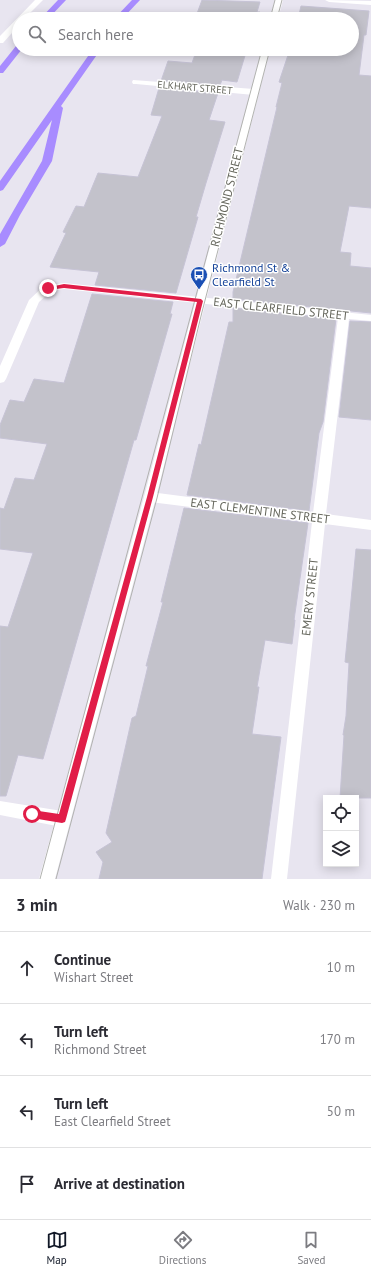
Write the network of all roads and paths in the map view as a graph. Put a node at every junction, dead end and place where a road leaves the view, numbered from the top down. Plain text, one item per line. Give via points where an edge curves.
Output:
1 (39, 0) edge
2 (62, 0) edge
3 (136, 0) edge
4 (279, 0) edge
5 (329, 0) edge
6 (371, 3) edge
7 (26, 12) edge
8 (51, 12) edge
9 (125, 12) edge
10 (276, 12) edge
11 (12, 27) edge
12 (0, 41) edge
13 (12, 56) edge
14 (92, 56) edge
15 (264, 56) edge
16 (0, 71) edge
17 (136, 82) dead end
18 (254, 92) junction
19 (60, 102) junction
20 (0, 188) edge
21 (0, 244) edge
22 (201, 301) junction
23 (344, 315) junction
24 (371, 318) edge
25 (0, 378) edge
26 (150, 497) junction
27 (319, 518) junction
28 (371, 525) edge
29 (0, 808) edge
30 (62, 819) junction
31 (47, 879) edge
32 (279, 879) edge

1 - 7 street
2 - 8 highway
3 - 9 highway
4 - 10 street
5 - 6 street
11 - 12 street
13 - 16 highway
14 - 19 highway
15 - 18 street, RICHMOND STREET
17 - 18 street, ELKHART STREET
18 - 22 street, RICHMOND STREET
19 - 20 highway
19 - 21 highway via 47,161
22 - 23 street, EAST CLEARFIELD STREET
22 - 25 street, EAST CLEARFIELD STREET via 64,286 48,288 34,300
22 - 26 street, RICHMOND STREET
23 - 24 street, EAST CLEARFIELD STREET
23 - 27 street, EMERY STREET
26 - 27 street, EAST CLEMENTINE STREET
26 - 30 street, RICHMOND STREET
27 - 28 street, EAST CLEMENTINE STREET
27 - 32 street, EMERY STREET
29 - 30 street
30 - 31 street, RICHMOND STREET

